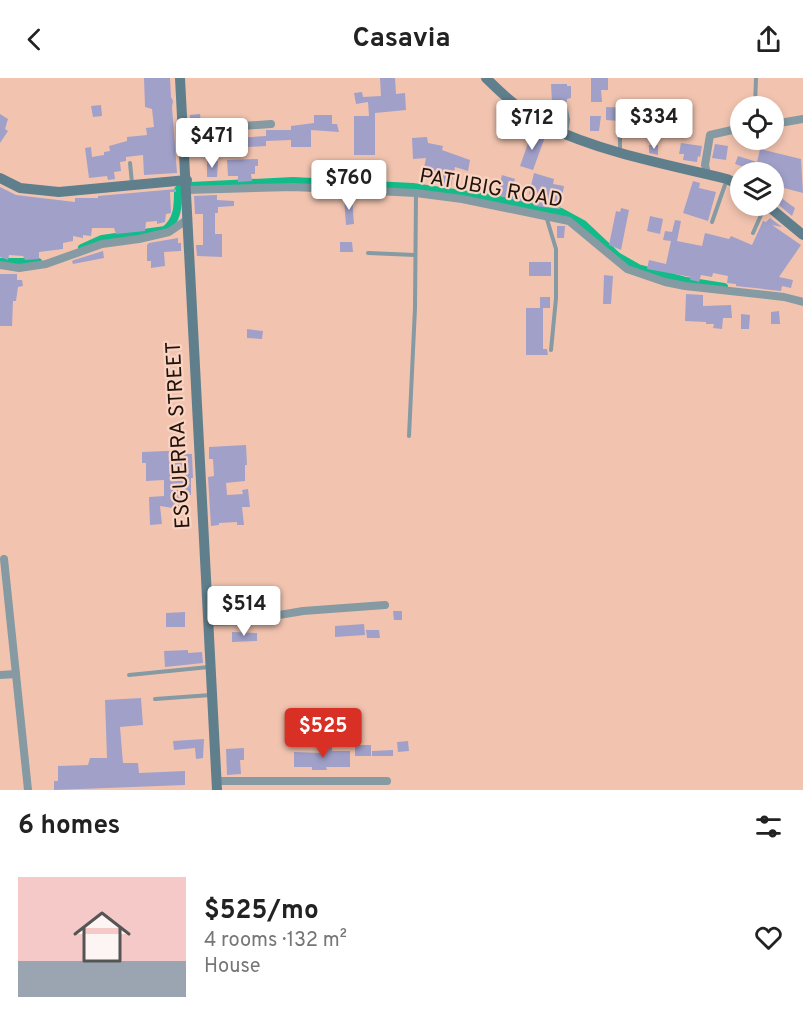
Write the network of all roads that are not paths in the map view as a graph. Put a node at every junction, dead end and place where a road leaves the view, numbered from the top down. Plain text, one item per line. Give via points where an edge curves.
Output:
1 (180, 78) edge
2 (486, 78) edge
3 (756, 78) edge
4 (755, 96) edge
5 (566, 105) dead end
6 (803, 119) edge
7 (784, 122) edge
8 (271, 124) dead end
9 (620, 129) dead end
10 (184, 130) junction
11 (730, 131) edge
12 (566, 134) junction
13 (620, 152) junction
14 (130, 163) dead end
15 (707, 174) junction
16 (0, 178) edge
17 (727, 179) junction
18 (730, 180) edge
19 (132, 184) junction
20 (187, 185) junction
21 (416, 193) junction
22 (545, 215) junction
23 (762, 216) edge
24 (779, 216) edge
25 (188, 219) junction
26 (712, 222) dead end
27 (753, 233) dead end
28 (803, 235) edge
29 (368, 253) dead end
30 (415, 255) junction
31 (0, 265) edge
32 (803, 302) edge
33 (551, 350) dead end
34 (409, 436) dead end
35 (4, 559) dead end
36 (385, 605) dead end
37 (208, 622) junction
38 (211, 667) junction
39 (16, 674) junction
40 (0, 675) edge
41 (129, 675) dead end
42 (212, 695) junction
43 (155, 699) dead end
44 (387, 781) dead end
45 (217, 786) edge
46 (28, 790) edge

1 - 10 main road, ESGUERRA STREET
2 - 12 main road via 529,115
3 - 4 lane
5 - 12 lane
6 - 7 street
8 - 10 street
9 - 13 lane
10 - 20 main road, ESGUERRA STREET
11 - 15 street via 711,135
12 - 13 main road
13 - 15 main road
14 - 19 lane
15 - 17 main road
16 - 19 main road via 20,188 59,192
17 - 18 main road
17 - 26 lane
19 - 20 main road
20 - 21 street, PATUBIG ROAD
20 - 25 main road, ESGUERRA STREET
21 - 22 street, PATUBIG ROAD
21 - 30 lane
22 - 32 street, PATUBIG ROAD via 569,221 615,261 645,276 685,286
22 - 33 lane via 556,249
23 - 27 lane
24 - 28 main road
25 - 31 street via 170,232 102,244 46,264
25 - 37 main road, ESGUERRA STREET
29 - 30 lane
30 - 34 lane
35 - 39 street
36 - 37 street
37 - 38 main road, ESGUERRA STREET
38 - 41 lane
38 - 42 main road, ESGUERRA STREET
39 - 40 street
39 - 46 street
42 - 43 lane
42 - 45 main road, ESGUERRA STREET
44 - 45 street

